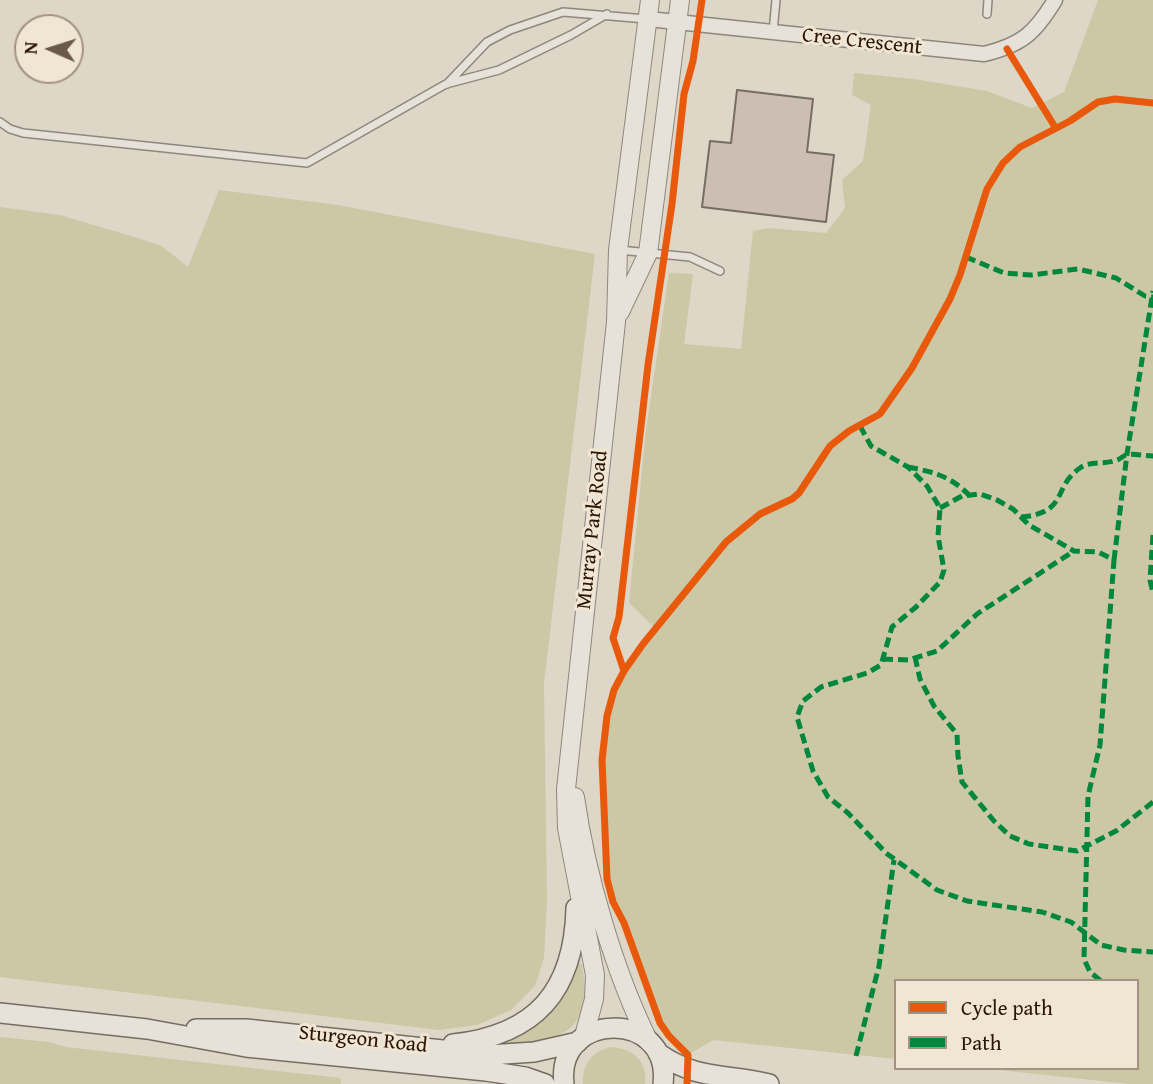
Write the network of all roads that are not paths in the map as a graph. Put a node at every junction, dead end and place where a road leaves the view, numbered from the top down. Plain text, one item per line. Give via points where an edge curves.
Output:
1 (650, 0) edge
2 (680, 0) edge
3 (776, 0) edge
4 (988, 0) edge
5 (1055, 0) edge
6 (607, 14) junction
7 (987, 14) dead end
8 (648, 19) junction
9 (677, 23) junction
10 (773, 33) junction
11 (446, 84) junction
12 (0, 122) edge
13 (618, 250) junction
14 (648, 253) junction
15 (720, 271) dead end
16 (616, 322) junction
17 (571, 737) junction
18 (576, 873) junction
19 (576, 908) joint
20 (0, 1013) edge
21 (147, 1029) junction
22 (581, 1039) junction
23 (427, 1047) junction
24 (653, 1048) junction
25 (545, 1084) edge
26 (564, 1084) edge
27 (663, 1084) edge
28 (769, 1084) edge

1 - 8 street, Murray Park Road
2 - 9 street, Murray Park Road
3 - 10 lane
4 - 7 lane
5 - 10 street, Cree Crescent via 1026,37 1007,49 984,54
6 - 8 lane
6 - 11 lane via 499,71
6 - 11 lane via 563,12 510,30 487,42
8 - 9 street, Cree Crescent
8 - 13 street, Murray Park Road
9 - 10 street, Cree Crescent
9 - 14 street, Murray Park Road
11 - 12 lane via 307,163 23,133
13 - 14 lane
13 - 16 street, Murray Park Road
14 - 15 lane via 690,257
14 - 16 street, Murray Park Road
16 - 17 street, Murray Park Road
17 - 18 street, Murray Park Road via 565,810
17 - 24 street, Murray Park Road via 575,797 588,861 623,982
18 - 19 street
18 - 22 street, Murray Park Road via 595,975 594,999
19 - 23 main road via 570,956 544,1007 510,1030 471,1042
20 - 21 main road, Sturgeon Road
21 - 23 main road, Sturgeon Road via 246,1029
21 - 25 main road, Sturgeon Road via 246,1047 485,1071
22 - 23 main road, Sturgeon Road via 511,1055
22 - 24 main road, Sturgeon Road via 601,1028 619,1027 636,1032
22 - 26 main road via 567,1058
24 - 27 main road via 663,1070
24 - 28 main road via 689,1071

